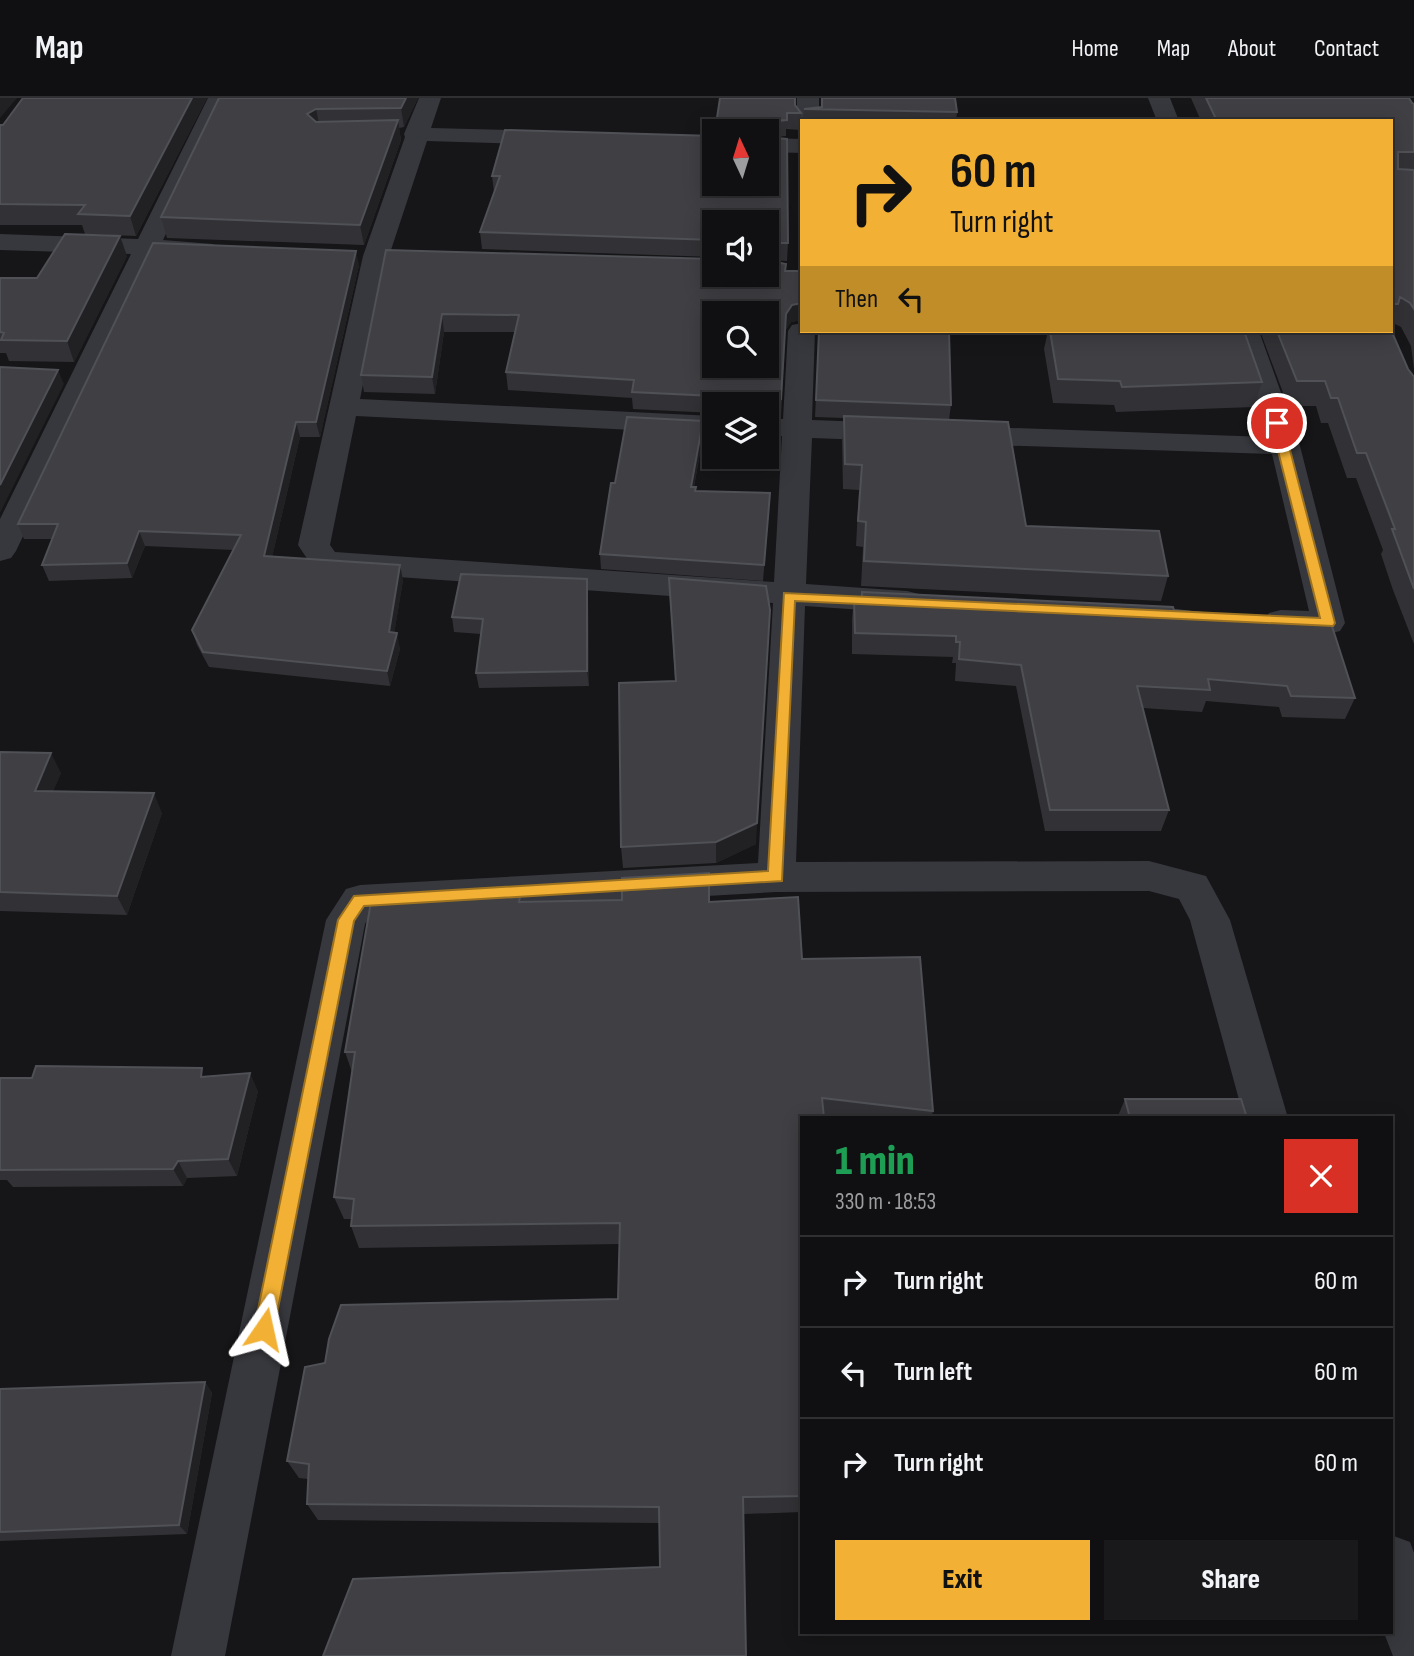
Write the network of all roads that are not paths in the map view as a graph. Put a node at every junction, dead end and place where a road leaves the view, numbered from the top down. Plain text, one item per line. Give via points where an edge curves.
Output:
1 (219, 98) edge
2 (430, 98) edge
3 (808, 98) edge
4 (1159, 98) edge
5 (808, 119) edge
6 (1167, 119) edge
7 (415, 134) junction
8 (578, 139) edge
9 (779, 145) edge
10 (800, 146) edge
11 (0, 242) edge
12 (145, 247) junction
13 (226, 250) edge
14 (802, 333) edge
15 (1246, 333) edge
16 (343, 407) junction
17 (702, 424) edge
18 (782, 428) edge
19 (1284, 446) junction
20 (0, 551) edge
21 (789, 596) junction
22 (941, 604) edge
23 (1245, 619) edge
24 (776, 877) junction
25 (1265, 1116) edge
26 (1393, 1568) edge
27 (1414, 1642) edge
28 (198, 1656) edge

1 - 12 street
2 - 7 street
3 - 5 street
4 - 6 street
7 - 8 street
7 - 16 street via 376,256
9 - 10 street
11 - 12 street
12 - 13 street
12 - 20 street via 72,374
14 - 18 street
15 - 19 street
16 - 17 street
16 - 21 street via 314,545 325,562
18 - 19 street
18 - 21 street
19 - 23 street via 1328,623
21 - 22 street
21 - 24 street
24 - 25 street via 1149,876 1192,887 1210,920
24 - 28 street via 360,900 346,920
26 - 27 street

